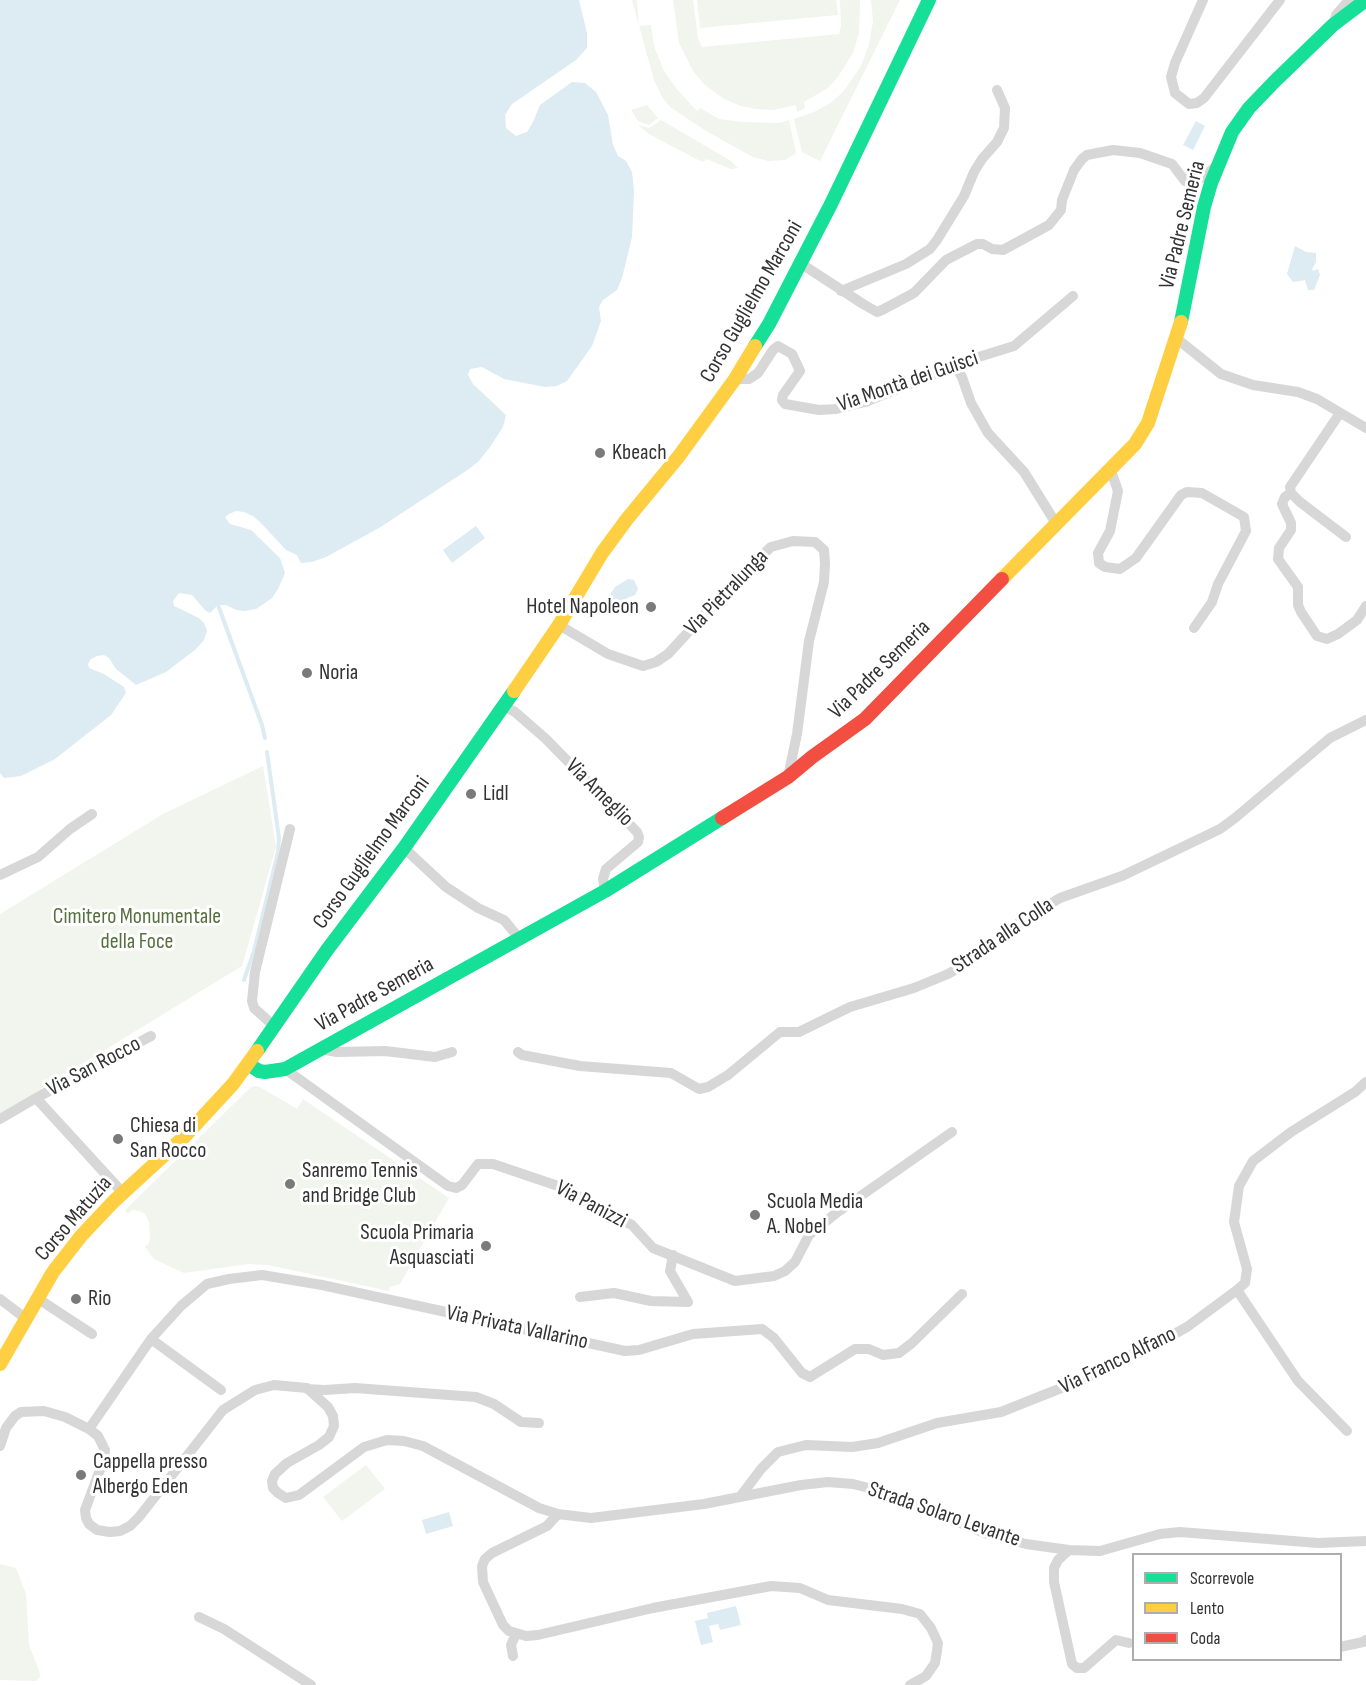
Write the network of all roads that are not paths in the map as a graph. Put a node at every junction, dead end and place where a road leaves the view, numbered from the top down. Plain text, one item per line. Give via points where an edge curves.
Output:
1 (929, 0) edge
2 (1203, 0) edge
3 (1280, 0) edge
4 (1349, 0) edge
5 (1366, 0) edge
6 (1333, 25) junction
7 (997, 90) dead end
8 (1219, 165) junction
9 (800, 263) junction
10 (841, 291) junction
11 (1073, 296) dead end
12 (1176, 338) junction
13 (955, 366) junction
14 (735, 379) junction
15 (1340, 413) junction
16 (1366, 428) edge
17 (1111, 471) junction
18 (1291, 493) junction
19 (1057, 525) junction
20 (1346, 537) dead end
21 (1366, 606) edge
22 (559, 626) junction
23 (1194, 628) dead end
24 (504, 706) junction
25 (1366, 720) edge
26 (788, 777) junction
27 (92, 814) dead end
28 (290, 829) dead end
29 (404, 848) junction
30 (0, 875) edge
31 (605, 891) junction
32 (519, 938) junction
33 (274, 1026) junction
34 (151, 1035) dead end
35 (320, 1049) junction
36 (452, 1052) dead end
37 (518, 1053) dead end
38 (248, 1064) junction
39 (285, 1069) junction
40 (1366, 1082) edge
41 (36, 1098) junction
42 (0, 1119) edge
43 (952, 1132) dead end
44 (123, 1193) junction
45 (673, 1255) junction
46 (1237, 1290) junction
47 (962, 1294) dead end
48 (580, 1297) dead end
49 (37, 1298) junction
50 (0, 1299) edge
51 (25, 1318) junction
52 (92, 1334) dead end
53 (151, 1339) junction
54 (0, 1365) edge
55 (307, 1389) junction
56 (221, 1390) dead end
57 (539, 1423) dead end
58 (89, 1428) junction
59 (1347, 1431) dead end
60 (0, 1446) edge
61 (740, 1497) junction
62 (558, 1514) junction
63 (1366, 1541) edge
64 (1069, 1550) junction
65 (200, 1617) dead end
66 (516, 1634) junction
67 (1366, 1640) edge
68 (1130, 1643) dead end
69 (1342, 1647) edge
70 (513, 1656) dead end
71 (311, 1685) edge
72 (910, 1685) edge

1 - 9 main road, Corso Guglielmo Marconi
2 - 3 street via 1171,77 1175,93 1189,104 1204,98
4 - 6 street
5 - 6 main road, Via Padre Semeria
6 - 8 main road, Via Padre Semeria via 1249,108 1232,132
7 - 10 street via 1005,108 1004,128 974,172 937,240 906,264
8 - 10 street via 1190,183 1172,164 1140,153 1092,153 1074,170 1054,220 1034,235 1003,250 978,244 946,260 914,292 877,312
8 - 12 main road, Via Padre Semeria via 1204,207
9 - 10 street
9 - 14 main road, Corso Guglielmo Marconi
11 - 13 street, Via Montà dei Guisci via 1014,346
12 - 15 street via 1221,374 1253,385 1298,392
12 - 17 main road, Via Padre Semeria via 1148,423
13 - 14 street, Via Montà dei Guisci via 865,402 836,409 785,404 783,395 800,371 792,354 782,347 773,350 758,373 749,379
13 - 19 street via 988,433 1024,472
14 - 22 main road, Corso Guglielmo Marconi via 602,553
15 - 16 street
15 - 18 street via 1290,487
17 - 19 main road, Via Padre Semeria
17 - 23 street via 1118,491 1110,531 1098,553 1099,563 1105,567 1120,569 1136,558 1175,502 1187,492 1202,493 1245,517 1246,531 1212,602
18 - 20 street
18 - 21 street via 1282,504 1291,530 1279,548 1278,559 1298,587 1300,612 1317,636 1327,639 1357,620
19 - 26 main road, Via Padre Semeria via 865,719
22 - 24 main road, Corso Guglielmo Marconi
22 - 26 street, Via Pietralunga via 608,654 643,666 656,662 771,547 793,541 815,542 824,550 824,582 809,642
24 - 29 main road, Corso Guglielmo Marconi
24 - 31 street, Via Ameglio via 519,716 637,832 638,842 606,868
25 - 37 street, Strada alla Colla via 1330,738 1220,828 1122,876 1060,898 948,974 850,1007 799,1032 780,1032 708,1087 699,1089 671,1073 580,1066
26 - 31 main road, Via Padre Semeria
27 - 30 street via 38,857
28 - 33 street via 255,972 252,1001 254,1008
29 - 32 street via 446,887 504,920
29 - 33 main road, Corso Guglielmo Marconi
31 - 32 main road, Via Padre Semeria
32 - 35 main road, Via Padre Semeria
33 - 38 main road, Corso Guglielmo Marconi
34 - 41 street, Via San Rocco
35 - 36 street via 435,1057
35 - 39 main road, Via Padre Semeria
38 - 39 main road, Via Padre Semeria via 265,1072
38 - 44 main road, Corso Matuzia via 185,1136
39 - 45 street, Via Panizzi via 448,1186 462,1185 478,1164 493,1164 567,1189 632,1225 653,1248
40 - 46 street via 1253,1161 1239,1186 1236,1230 1247,1269 1245,1282
41 - 42 street, Via San Rocco
41 - 44 street, Via San Rocco
43 - 45 street, Via Panizzi via 809,1235 795,1262 780,1273 735,1281
44 - 49 main road, Corso Matuzia via 81,1236
45 - 48 street via 670,1272 688,1302 651,1301 614,1293
46 - 59 street via 1298,1381
46 - 61 street, Via Franco Alfano via 1187,1327 1149,1348 1017,1407 937,1423 878,1443 852,1447 806,1445 778,1452
47 - 53 street, Via Privata Vallarino via 899,1353 883,1355 855,1349 810,1377 762,1329 693,1334 639,1350 613,1350 262,1275 207,1284
49 - 51 main road, Corso Matuzia
49 - 52 street
50 - 51 street
51 - 54 main road, Corso Matuzia
53 - 56 street
53 - 58 street, Via Privata Vallarino
55 - 57 street via 355,1388 476,1397 522,1422
55 - 58 street via 274,1385 255,1390 224,1410 139,1517 120,1531 97,1530 86,1518 85,1510 105,1450
55 - 62 street, Strada Solaro Levante via 328,1407 334,1426 329,1437 275,1474 273,1488 286,1498 299,1495 364,1447 387,1440 423,1446 510,1494
58 - 60 street via 44,1411 21,1412 6,1428
61 - 62 street, Strada Solaro Levante via 591,1518
61 - 64 street, Strada Solaro Levante via 801,1485 854,1484 885,1492 984,1533
62 - 66 street via 547,1526 492,1552 482,1566 483,1582 492,1604 503,1625
63 - 64 street, Strada Solaro Levante via 1299,1542 1180,1532 1100,1551
64 - 68 street via 1054,1568 1054,1582 1072,1664 1084,1668 1116,1640
65 - 71 street
66 - 70 street
66 - 72 street via 538,1635 653,1608 771,1587 800,1588 828,1600 920,1614 938,1643 937,1651 935,1663 926,1676
67 - 69 street

